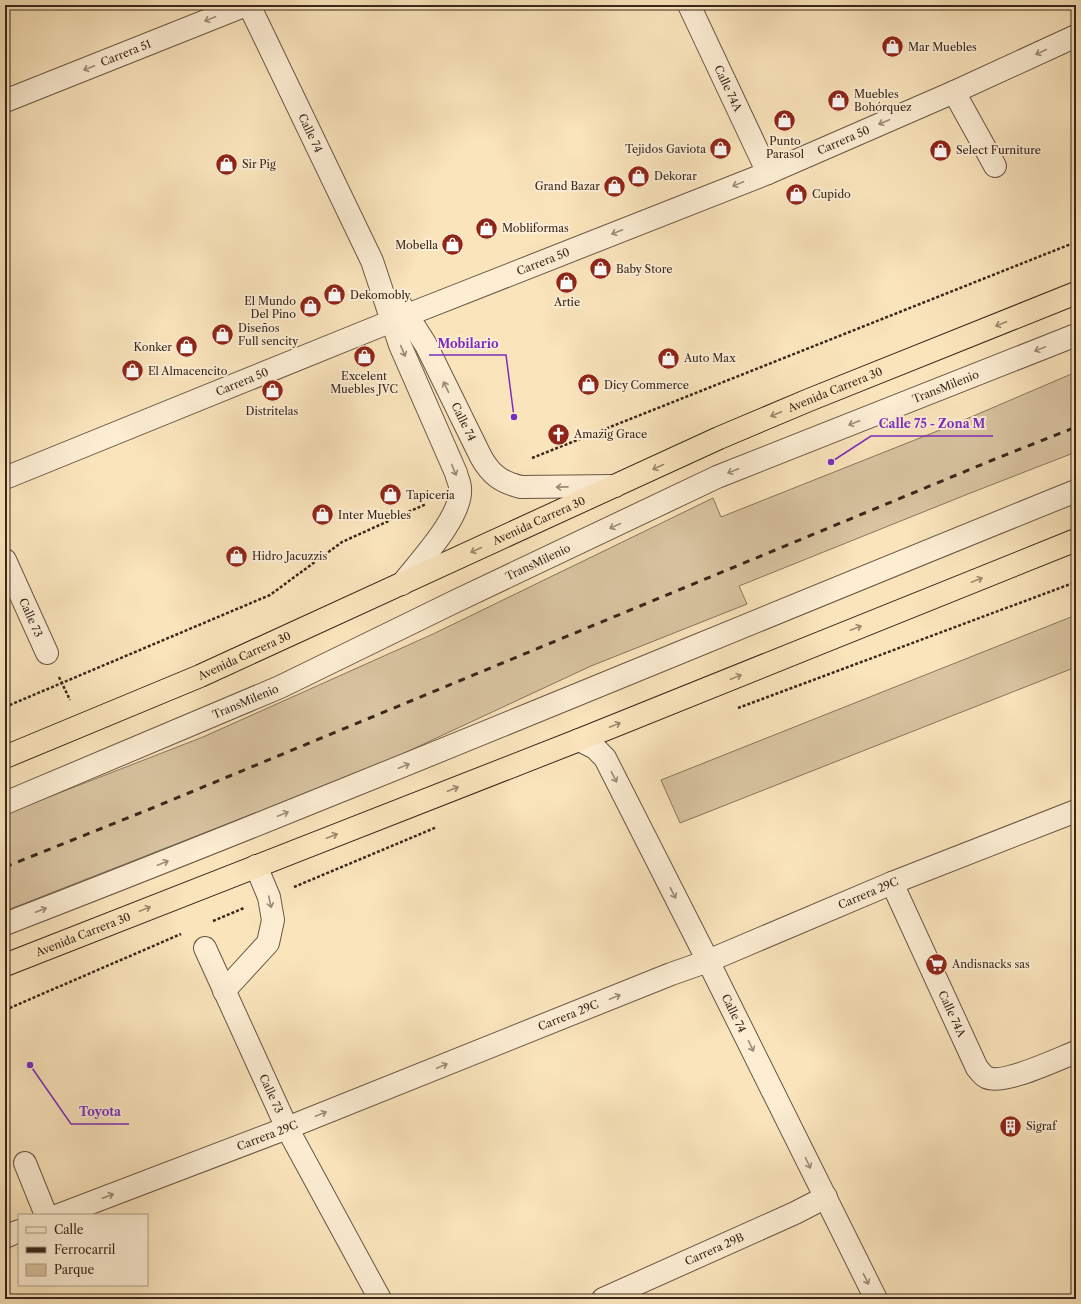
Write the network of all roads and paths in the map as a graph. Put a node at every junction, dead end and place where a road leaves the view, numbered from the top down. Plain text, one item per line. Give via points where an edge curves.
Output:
1 (247, 5) edge
2 (689, 5) edge
3 (1076, 36) edge
4 (954, 92) junction
5 (5, 101) edge
6 (994, 166) dead end
7 (768, 172) junction
8 (1076, 293) edge
9 (400, 318) junction
10 (1076, 335) edge
11 (5, 478) edge
12 (615, 486) junction
13 (1076, 491) edge
14 (1076, 540) edge
15 (5, 560) edge
16 (1076, 582) edge
17 (402, 584) junction
18 (47, 653) joint
19 (732, 710) dead end
20 (82, 725) junction
21 (579, 740) junction
22 (5, 757) edge
23 (5, 803) edge
24 (1076, 811) edge
25 (444, 825) dead end
26 (256, 866) junction
27 (892, 883) junction
28 (269, 897) junction
29 (211, 922) dead end
30 (5, 924) edge
31 (181, 934) dead end
32 (205, 948) dead end
33 (708, 961) junction
34 (5, 965) edge
35 (224, 991) junction
36 (5, 1010) edge
37 (1076, 1052) edge
38 (287, 1128) junction
39 (25, 1163) dead end
40 (826, 1197) junction
41 (46, 1214) edge
42 (62, 1214) edge
43 (18, 1231) edge
44 (5, 1237) edge
45 (380, 1299) edge
46 (603, 1299) edge
47 (876, 1299) edge

1 -> 5 street, Carrera 51
1 - 9 street, Calle 74
2 - 7 street, Calle 74A
3 -> 4 street, Carrera 50
4 - 6 street
4 -> 7 street, Carrera 50
7 -> 9 street, Carrera 50
8 -> 12 highway, Avenida Carrera 30 via 809,400
9 - 11 street, Carrera 50
12 -> 9 street, Calle 74 via 521,487 492,474 481,457 426,345
9 -> 17 street, Calle 74 via 400,345 456,473 460,488 458,503 447,526
10 -> 23 street, TransMilenio via 717,477 280,687
12 -> 17 highway, Avenida Carrera 30
30 -> 13 street via 161,864
21 -> 14 highway, Avenida Carrera 30
15 - 18 street, Calle 73
16 - 19 path
17 - 20 highway, Avenida Carrera 30 via 200,676
18 - 20 path
20 - 22 highway, Avenida Carrera 30
26 -> 21 highway, Avenida Carrera 30
21 -> 33 street, Calle 74 via 595,748 605,758
24 - 27 street, Carrera 29C
25 - 28 path
26 - 28 street
34 -> 26 highway, Avenida Carrera 30
27 - 33 street, Carrera 29C
27 - 37 street, Calle 74A via 978,1068 986,1077 999,1080 1015,1076
28 - 29 path
28 -> 35 street via 273,920 268,942
31 - 36 path
32 - 35 street, Calle 73
38 -> 33 street, Carrera 29C
33 -> 40 street, Calle 74
35 - 38 street, Calle 73
42 -> 38 street, Carrera 29C
38 - 45 street, Calle 73
39 - 41 street
40 - 46 street, Carrera 29B
40 -> 47 street, Calle 74
43 - 44 street

